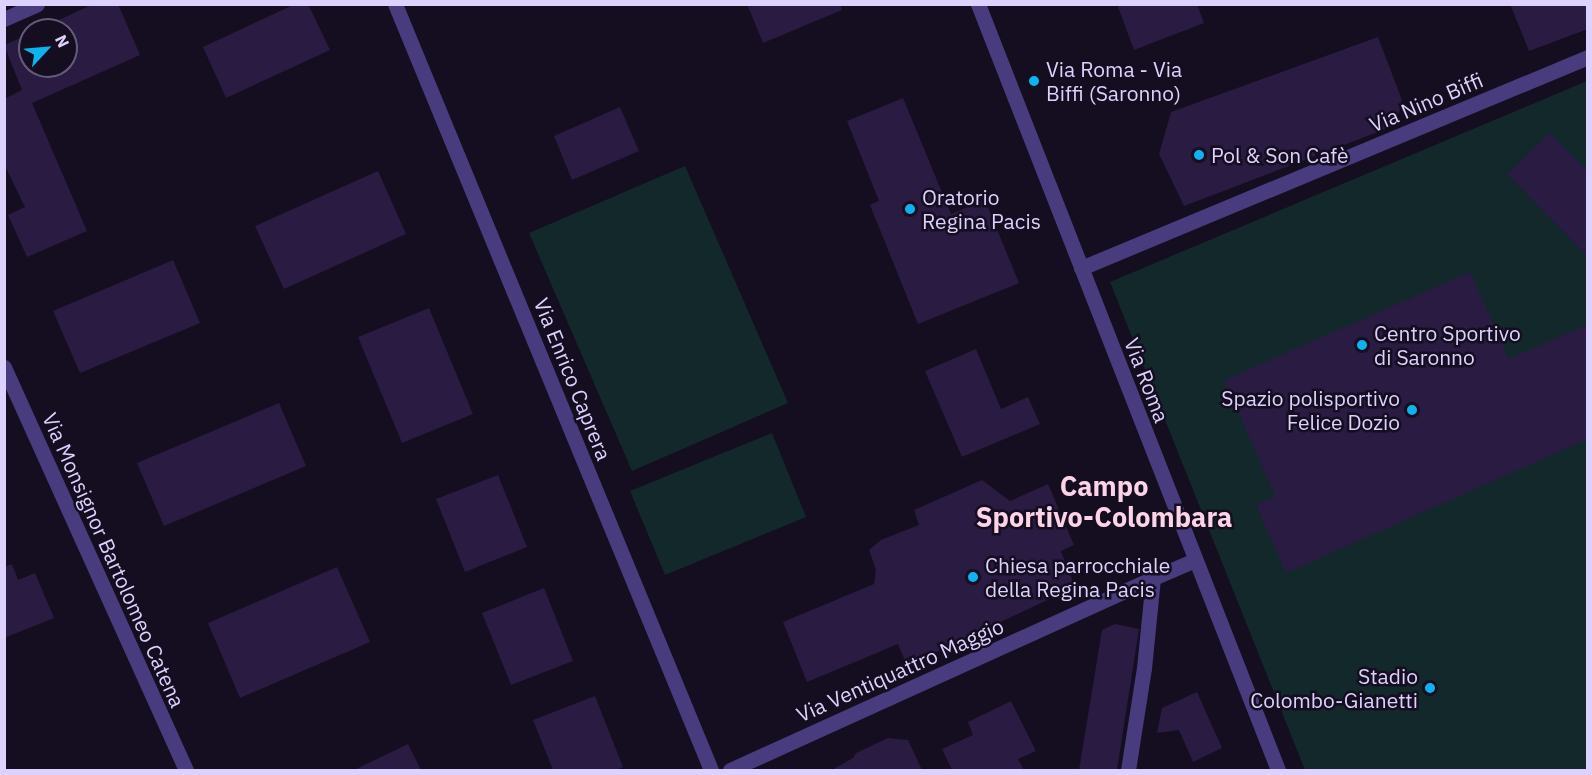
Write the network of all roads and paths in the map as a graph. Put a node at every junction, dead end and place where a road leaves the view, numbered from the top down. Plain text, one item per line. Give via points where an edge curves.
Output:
1 (38, 4) edge
2 (395, 4) edge
3 (978, 4) edge
4 (4, 19) edge
5 (1587, 57) edge
6 (1081, 268) junction
7 (4, 367) edge
8 (1195, 560) junction
9 (1153, 578) junction
10 (186, 771) edge
11 (711, 771) edge
12 (730, 771) edge
13 (1128, 771) edge
14 (1278, 771) edge

1 - 4 street
2 - 11 street, Via Enrico Caprera
3 - 6 street, Via Roma
5 - 6 street, Via Nino Biffi
6 - 8 street, Via Roma
7 - 10 street, Via Monsignor Bartolomeo Catena
8 - 9 street, Via Ventiquattro Maggio
8 - 14 street, Via Roma
9 - 12 street, Via Ventiquattro Maggio
9 - 13 street

